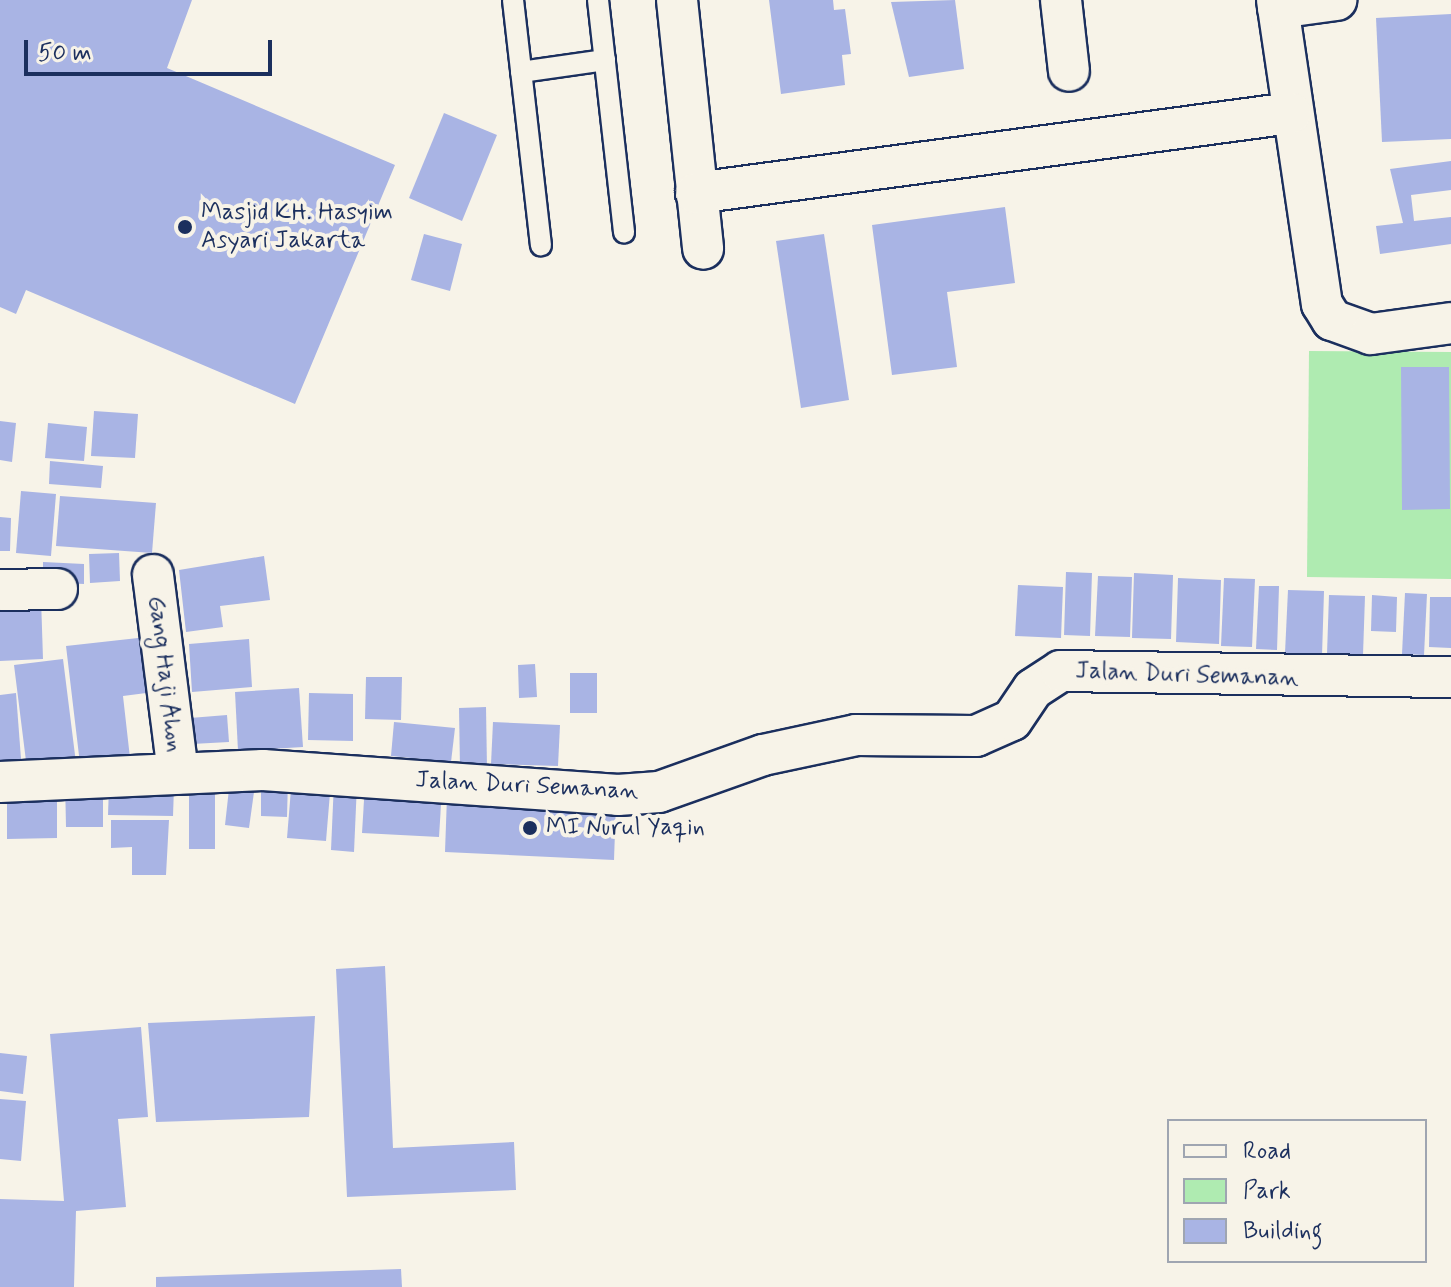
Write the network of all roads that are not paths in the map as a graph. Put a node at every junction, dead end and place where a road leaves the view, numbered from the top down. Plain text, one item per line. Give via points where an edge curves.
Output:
1 (513, 0) edge
2 (598, 0) edge
3 (677, 0) edge
4 (1061, 0) edge
5 (1336, 0) edge
6 (1278, 4) edge
7 (605, 60) junction
8 (1069, 71) dead end
9 (521, 72) junction
10 (1291, 113) junction
11 (696, 193) junction
12 (624, 233) dead end
13 (541, 245) dead end
14 (703, 249) dead end
15 (1451, 323) edge
16 (153, 575) dead end
17 (57, 589) dead end
18 (0, 590) edge
19 (1451, 677) edge
20 (178, 773) junction
21 (0, 782) edge

1 - 9 lane
2 - 7 lane
3 - 11 street
4 - 8 street
5 - 6 street
6 - 10 street
7 - 9 lane
7 - 12 lane
9 - 13 lane
10 - 11 street
10 - 15 street via 1315,276 1332,320 1371,334
11 - 14 street
16 - 20 street, Gang Haji Ahon
17 - 18 street
19 - 20 street, Jalan Duri Semanan via 1061,671 1033,689 1012,720 976,736 856,735 763,755 659,792 618,795 263,770
20 - 21 street, Jalan Duri Semanan

